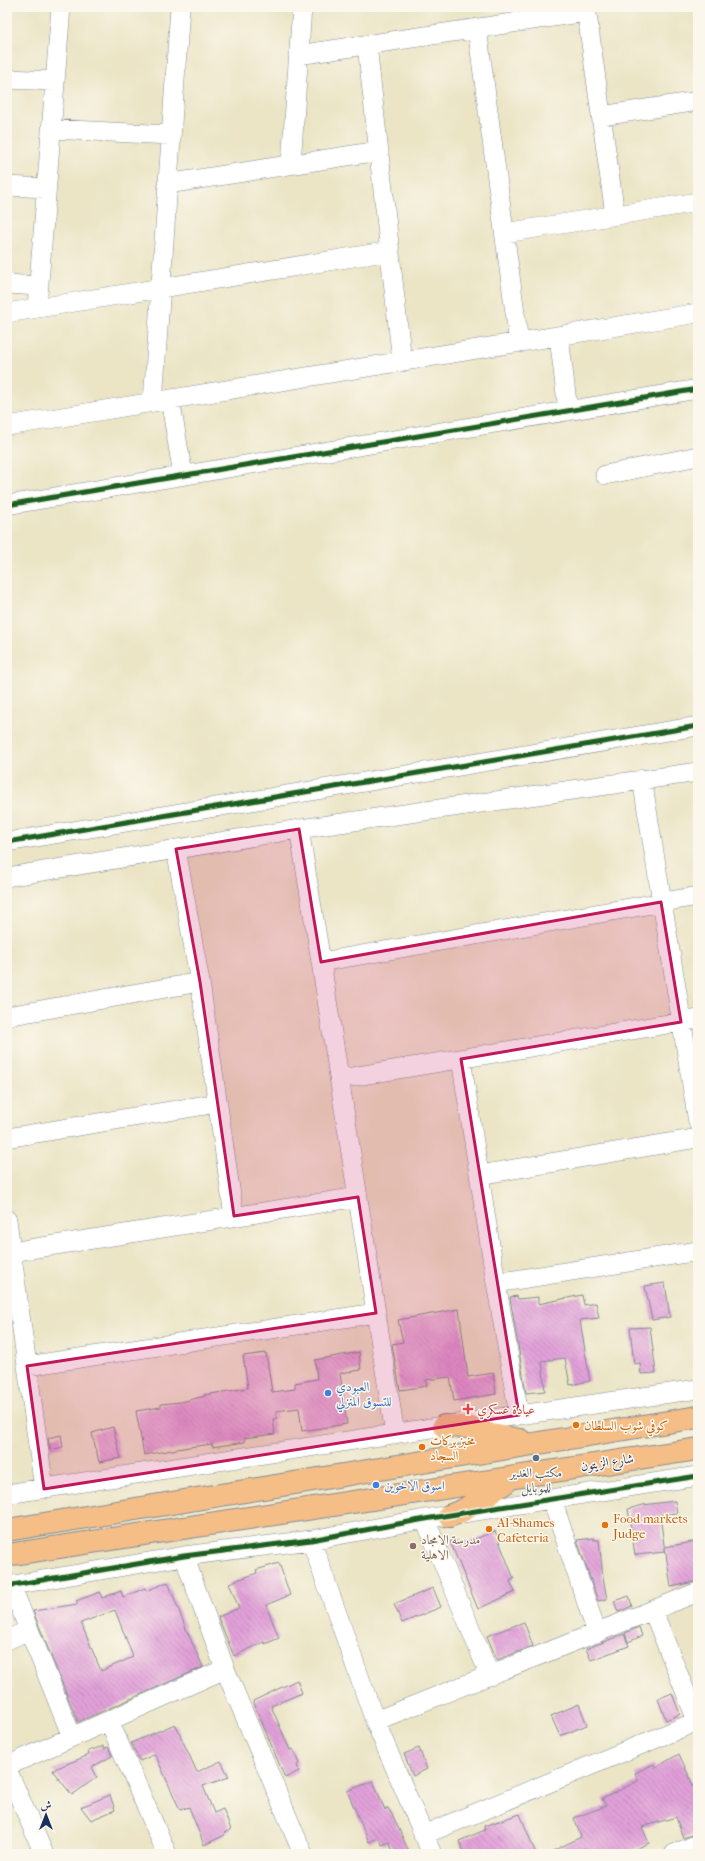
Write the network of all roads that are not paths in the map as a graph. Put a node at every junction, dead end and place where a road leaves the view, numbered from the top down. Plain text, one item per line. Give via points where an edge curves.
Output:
1 (61, 7) edge
2 (180, 7) edge
3 (302, 7) edge
4 (586, 10) edge
5 (477, 28) junction
6 (367, 45) junction
7 (298, 55) junction
8 (7, 78) edge
9 (55, 81) junction
10 (698, 100) edge
11 (602, 116) junction
12 (51, 129) junction
13 (171, 135) junction
14 (379, 151) junction
15 (291, 164) junction
16 (167, 184) junction
17 (7, 186) edge
18 (46, 188) junction
19 (698, 202) edge
20 (615, 215) junction
21 (504, 233) junction
22 (390, 251) junction
23 (7, 284) edge
24 (38, 286) junction
25 (161, 288) junction
26 (37, 308) junction
27 (7, 313) edge
28 (698, 314) edge
29 (559, 336) junction
30 (519, 342) junction
31 (402, 362) junction
32 (698, 389) edge
33 (162, 401) junction
34 (568, 411) junction
35 (7, 426) edge
36 (698, 456) edge
37 (605, 475) dead end
38 (183, 476) junction
39 (7, 505) edge
40 (698, 726) edge
41 (698, 772) edge
42 (642, 779) junction
43 (299, 829) junction
44 (7, 842) edge
45 (176, 849) junction
46 (7, 877) edge
47 (698, 896) edge
48 (661, 902) junction
49 (321, 962) junction
50 (200, 982) junction
51 (7, 1016) edge
52 (690, 1020) edge
53 (461, 1059) junction
54 (339, 1079) junction
55 (218, 1103) junction
56 (698, 1122) edge
57 (7, 1138) edge
58 (698, 1138) edge
59 (479, 1175) junction
60 (358, 1197) junction
61 (234, 1216) junction
62 (7, 1220) edge
63 (698, 1251) edge
64 (11, 1252) junction
65 (496, 1283) junction
66 (376, 1313) junction
67 (27, 1366) junction
68 (698, 1389) edge
69 (519, 1415) junction
70 (698, 1417) edge
71 (444, 1426) junction
72 (642, 1426) junction
73 (698, 1428) edge
74 (698, 1431) edge
75 (395, 1434) junction
76 (549, 1440) junction
77 (698, 1449) edge
78 (649, 1455) junction
79 (698, 1476) edge
80 (517, 1477) junction
81 (44, 1489) junction
82 (7, 1494) edge
83 (552, 1500) junction
84 (449, 1516) junction
85 (425, 1519) junction
86 (7, 1530) edge
87 (311, 1540) junction
88 (7, 1555) edge
89 (184, 1556) junction
90 (9, 1585) edge
91 (698, 1592) edge
92 (653, 1611) junction
93 (29, 1630) junction
94 (597, 1633) junction
95 (7, 1640) edge
96 (225, 1669) junction
97 (490, 1676) junction
98 (109, 1721) junction
99 (375, 1721) junction
100 (698, 1722) edge
101 (72, 1737) junction
102 (7, 1766) edge
103 (7, 1769) edge
104 (424, 1835) junction
105 (44, 1854) edge
106 (168, 1854) edge
107 (303, 1854) edge
108 (432, 1854) edge

1 - 9 street
2 - 13 street
3 - 7 street
4 - 5 street
4 - 11 street
5 - 6 street
5 - 21 street
6 - 7 street
6 - 14 street
7 - 15 street
8 - 9 street
9 - 12 street
10 - 11 street
11 - 20 street
12 - 13 street
12 - 18 street
13 - 16 street
14 - 15 street
14 - 22 street
15 - 16 street
16 - 25 street
17 - 18 street
18 - 24 street
19 - 20 street
20 - 21 street
21 - 30 street
22 - 25 street
22 - 31 street
23 - 24 street
24 - 26 street
25 - 26 street
25 - 33 street
26 - 27 street
28 - 29 street
29 - 30 street
29 - 34 street
30 - 31 street
31 - 33 street
32 - 34 street
33 - 35 street
33 - 38 street
34 - 38 street
36 - 37 street
38 - 39 street
40 - 44 street
41 - 42 street
42 - 43 street
42 - 48 street
43 - 45 street
43 - 49 street
45 - 46 street
45 - 50 street
47 - 48 street
48 - 49 street
48 - 52 street
49 - 54 street
50 - 51 street
50 - 55 street
52 - 53 street
52 - 56 street
53 - 54 street
53 - 59 street
54 - 60 street
55 - 57 street
55 - 61 street
58 - 59 street
59 - 65 street
60 - 61 street
60 - 66 street
61 - 64 street
62 - 64 street
63 - 65 street
64 - 67 street
65 - 69 street
66 - 67 street
66 - 75 street
67 - 81 street
68 - 69 street
69 - 71 street
70 - 72 main road
71 - 75 street
71 - 76 main road via 468,1427 490,1435 517,1440
72 - 76 main road
72 - 78 main road via 653,1434 655,1442 654,1449
73 - 74 main road
75 - 81 street
76 - 86 main road
77 - 78 main road, شارع الزيتون
78 - 80 main road, شارع الزيتون
79 - 83 street
80 - 84 main road via 503,1483 464,1510
80 - 88 main road, شارع الزيتون
81 - 82 street
83 - 84 street
83 - 94 street
84 - 85 street
85 - 87 street
85 - 97 street
87 - 89 street
87 - 99 street
89 - 90 street
89 - 96 street
90 - 93 street
91 - 92 street
92 - 94 street
92 - 100 street
93 - 95 street
93 - 101 street
94 - 97 street
96 - 98 street
96 - 107 street
97 - 99 street
98 - 101 street
98 - 106 street
99 - 104 street
100 - 104 street
101 - 102 street
103 - 105 street
104 - 108 street

